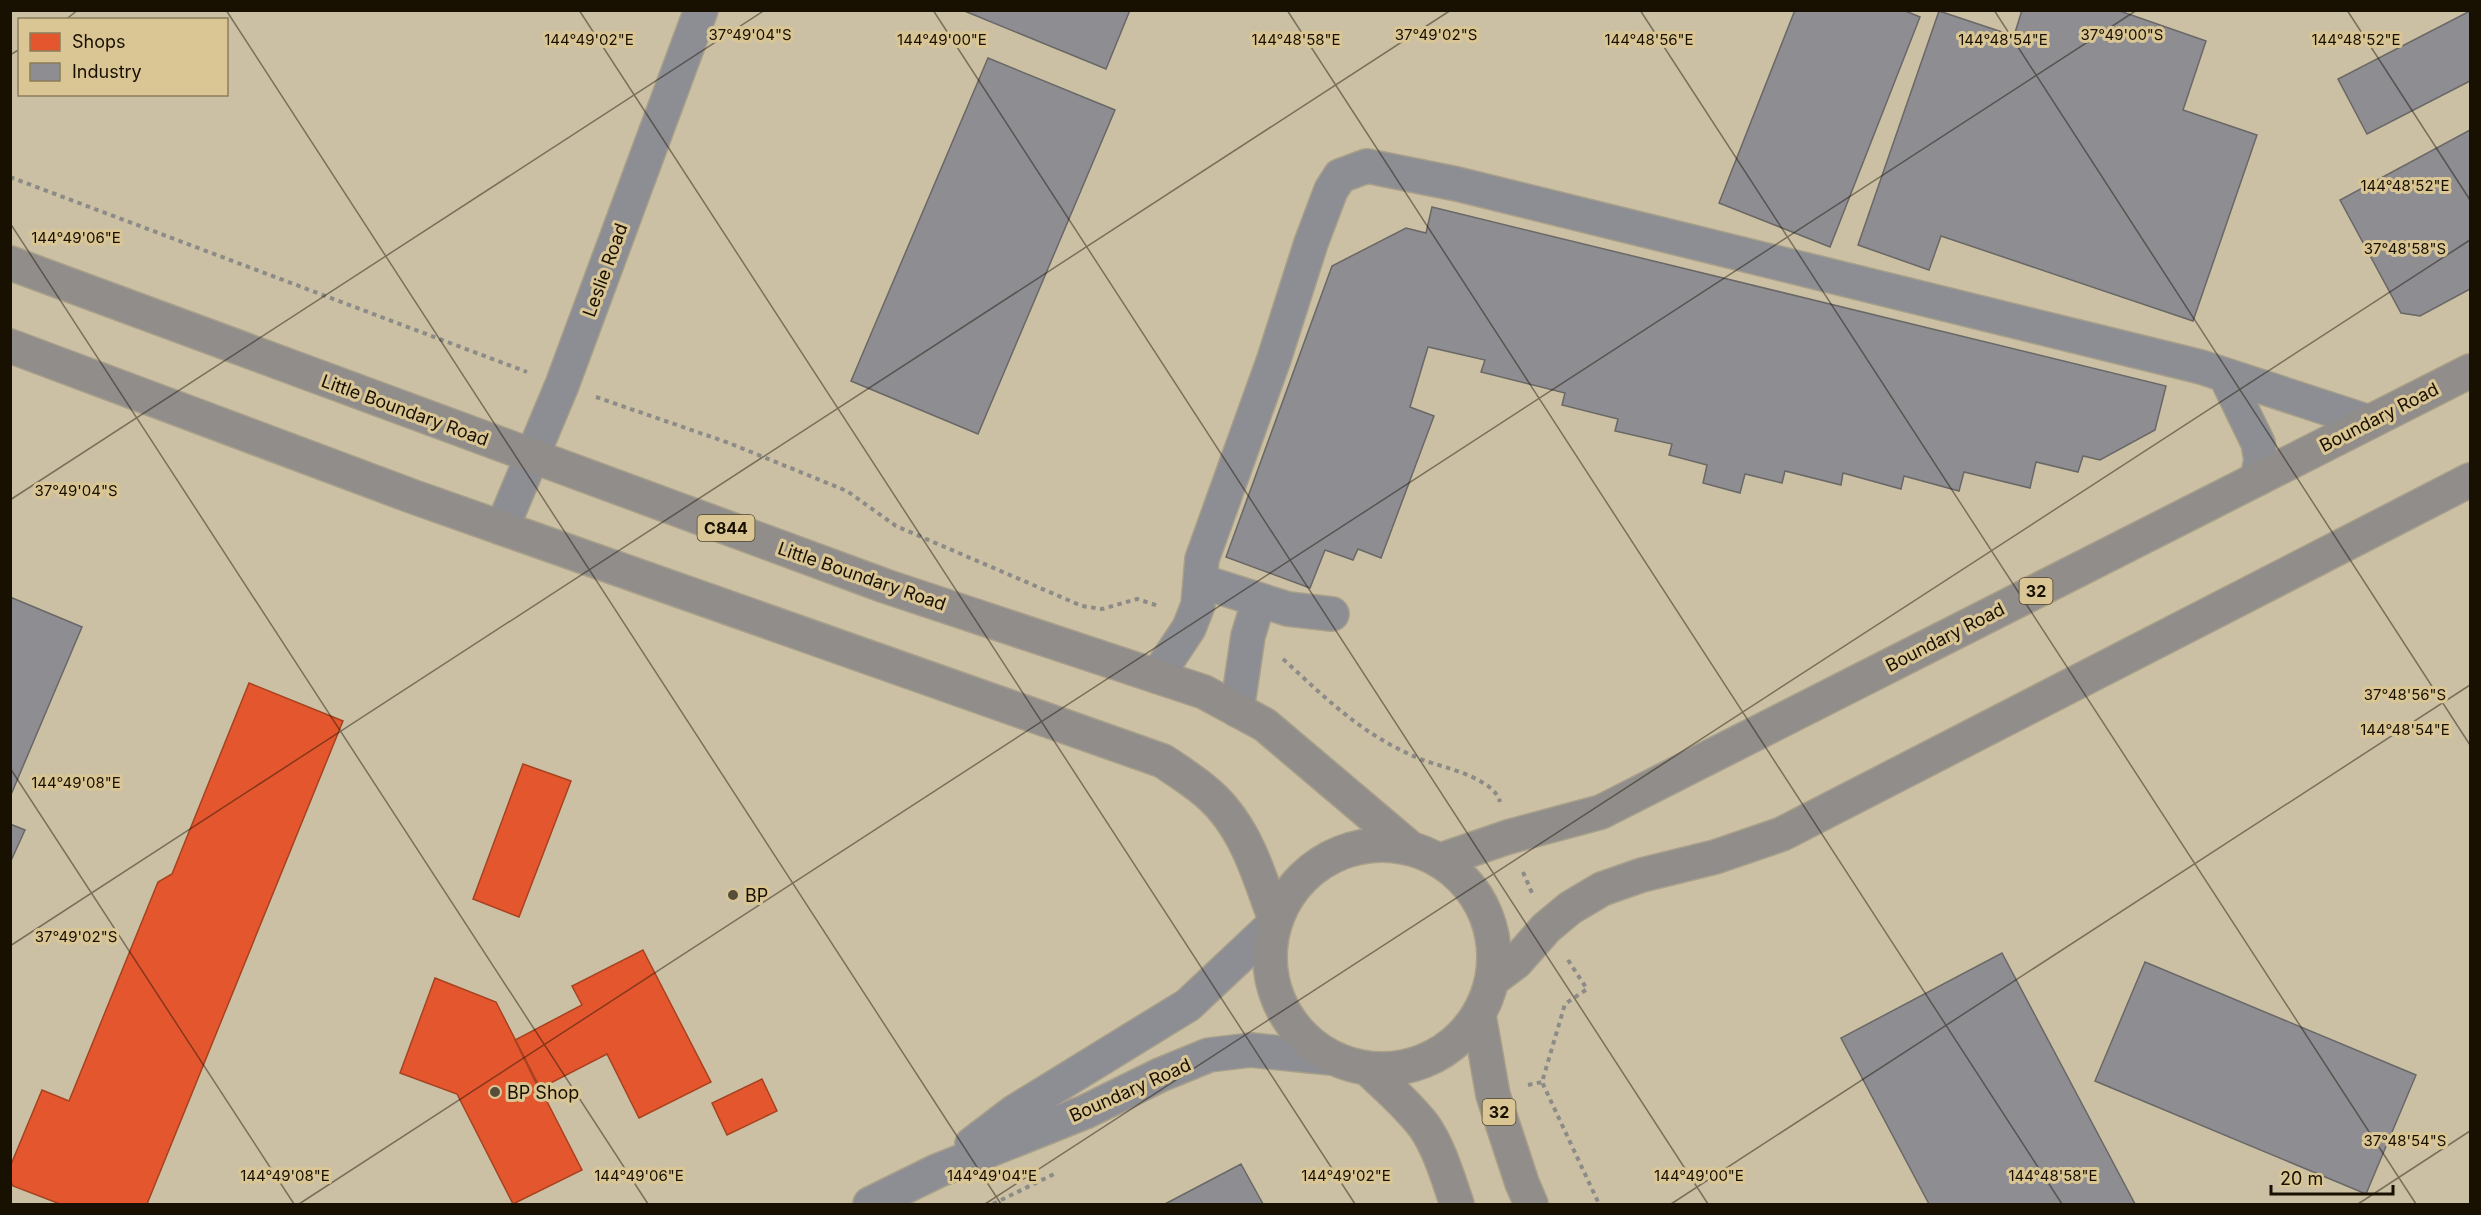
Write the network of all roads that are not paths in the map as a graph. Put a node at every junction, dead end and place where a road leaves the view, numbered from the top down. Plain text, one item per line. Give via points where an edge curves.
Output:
1 (701, 10) edge
2 (10, 263) edge
3 (10, 346) edge
4 (2470, 371) edge
5 (2224, 375) junction
6 (2369, 422) junction
7 (533, 458) junction
8 (2257, 479) junction
9 (2470, 480) edge
10 (502, 528) junction
11 (1200, 581) junction
12 (1259, 600) junction
13 (1332, 614) dead end
14 (1157, 676) junction
15 (1237, 710) junction
16 (1409, 847) junction
17 (1441, 860) junction
18 (1274, 922) junction
19 (1492, 980) junction
20 (1479, 1016) junction
21 (1330, 1058) junction
22 (1368, 1069) junction
23 (937, 1171) junction
24 (870, 1204) edge
25 (1457, 1204) edge
26 (1531, 1204) edge

1 - 7 street, Leslie Road
2 - 7 main road, Little Boundary Road / C844
3 - 10 main road
4 - 6 main road, Boundary Road / 32
5 - 6 street
5 - 8 street via 2258,444 2261,460
5 - 11 street via 1457,184 1366,166 1340,176 1331,190 1202,559
6 - 8 main road, Boundary Road / 32
7 - 10 street, Leslie Road
7 - 14 main road, Little Boundary Road / C844 via 885,586
8 - 17 main road, Boundary Road / 32 via 1601,812
9 - 19 main road via 1782,834 1602,889 1569,908 1516,962
10 - 18 main road via 1163,761 1201,787 1224,810 1245,841
11 - 12 street
11 - 14 street via 1198,605 1189,628
12 - 13 street via 1288,609
12 - 15 street via 1248,636
14 - 15 main road, Little Boundary Road / C844 via 1204,692
15 - 16 main road, Little Boundary Road / C844 via 1265,725
16 - 17 main road, 32
16 - 18 main road, 32 via 1368,845 1328,857 1296,883
17 - 19 main road, 32 via 1467,883 1486,912 1495,946
18 - 21 main road, 32 via 1266,954 1278,1002 1300,1035
18 - 23 street, Boundary Road via 1188,1005 1014,1112
19 - 20 main road, 32
20 - 22 main road, 32 via 1457,1042 1437,1055 1404,1068
20 - 26 main road, 32 via 1493,1095
21 - 22 main road, 32
21 - 23 street, Boundary Road via 1251,1050 1209,1055 1085,1112
22 - 25 main road, 32 via 1425,1128
23 - 24 street, Boundary Road

